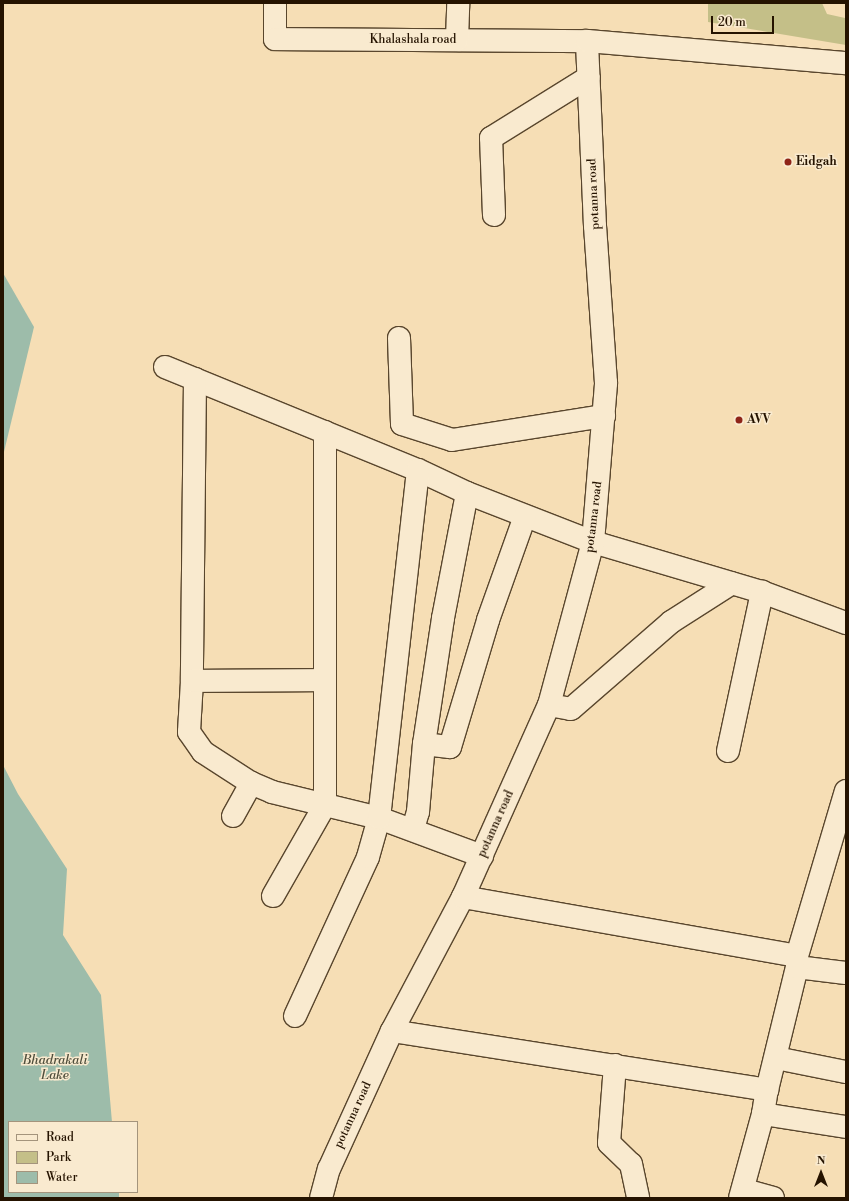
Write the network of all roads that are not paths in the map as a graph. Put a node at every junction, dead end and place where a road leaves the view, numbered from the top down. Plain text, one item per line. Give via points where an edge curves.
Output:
1 (275, 3) edge
2 (458, 3) edge
3 (457, 40) junction
4 (587, 40) junction
5 (846, 63) edge
6 (589, 77) junction
7 (494, 214) dead end
8 (399, 338) dead end
9 (165, 367) dead end
10 (195, 379) junction
11 (604, 416) junction
12 (325, 432) junction
13 (418, 470) junction
14 (467, 493) junction
15 (525, 516) junction
16 (593, 542) junction
17 (732, 583) junction
18 (762, 592) junction
19 (846, 622) edge
20 (325, 680) junction
21 (192, 681) junction
22 (549, 705) junction
23 (424, 744) junction
24 (728, 751) dead end
25 (251, 783) junction
26 (846, 791) edge
27 (325, 805) junction
28 (233, 816) dead end
29 (379, 818) junction
30 (413, 829) junction
31 (482, 856) junction
32 (273, 896) dead end
33 (463, 897) junction
34 (797, 961) junction
35 (846, 973) edge
36 (296, 1016) dead end
37 (392, 1031) junction
38 (776, 1058) junction
39 (615, 1065) junction
40 (846, 1072) edge
41 (766, 1090) junction
42 (763, 1114) junction
43 (846, 1127) edge
44 (742, 1194) edge
45 (321, 1198) edge
46 (638, 1198) edge
47 (773, 1198) edge

1 - 3 street, Khalashala road via 275,39
2 - 3 street
3 - 4 street, Khalashala road
4 - 5 street
4 - 6 street, potanna road
6 - 7 street via 492,138
6 - 11 street, potanna road via 606,383
8 - 11 street via 402,424 452,440
9 - 10 street
10 - 12 street
10 - 21 street
11 - 16 street, potanna road
12 - 13 street
12 - 20 street
13 - 14 street
13 - 29 street
14 - 15 street
14 - 23 street via 442,618
15 - 16 street
15 - 23 street via 488,620 450,747
16 - 17 street
16 - 22 street, potanna road
17 - 18 street
17 - 22 street via 671,622 571,709
18 - 19 street
18 - 24 street
20 - 21 street
20 - 27 street
21 - 25 street via 189,732 203,752
22 - 31 street, potanna road
23 - 30 street via 418,812
25 - 27 street via 272,792
25 - 28 street
26 - 34 street
27 - 29 street
27 - 32 street
29 - 30 street
29 - 36 street via 368,857
30 - 31 street
31 - 33 street, potanna road
33 - 34 street
33 - 37 street, potanna road
34 - 35 street
34 - 38 street
37 - 39 street
37 - 45 street, potanna road via 329,1169
38 - 40 street
38 - 41 street
39 - 41 street
39 - 46 street via 609,1143 630,1164
41 - 42 street
42 - 43 street
42 - 44 street
44 - 47 street

